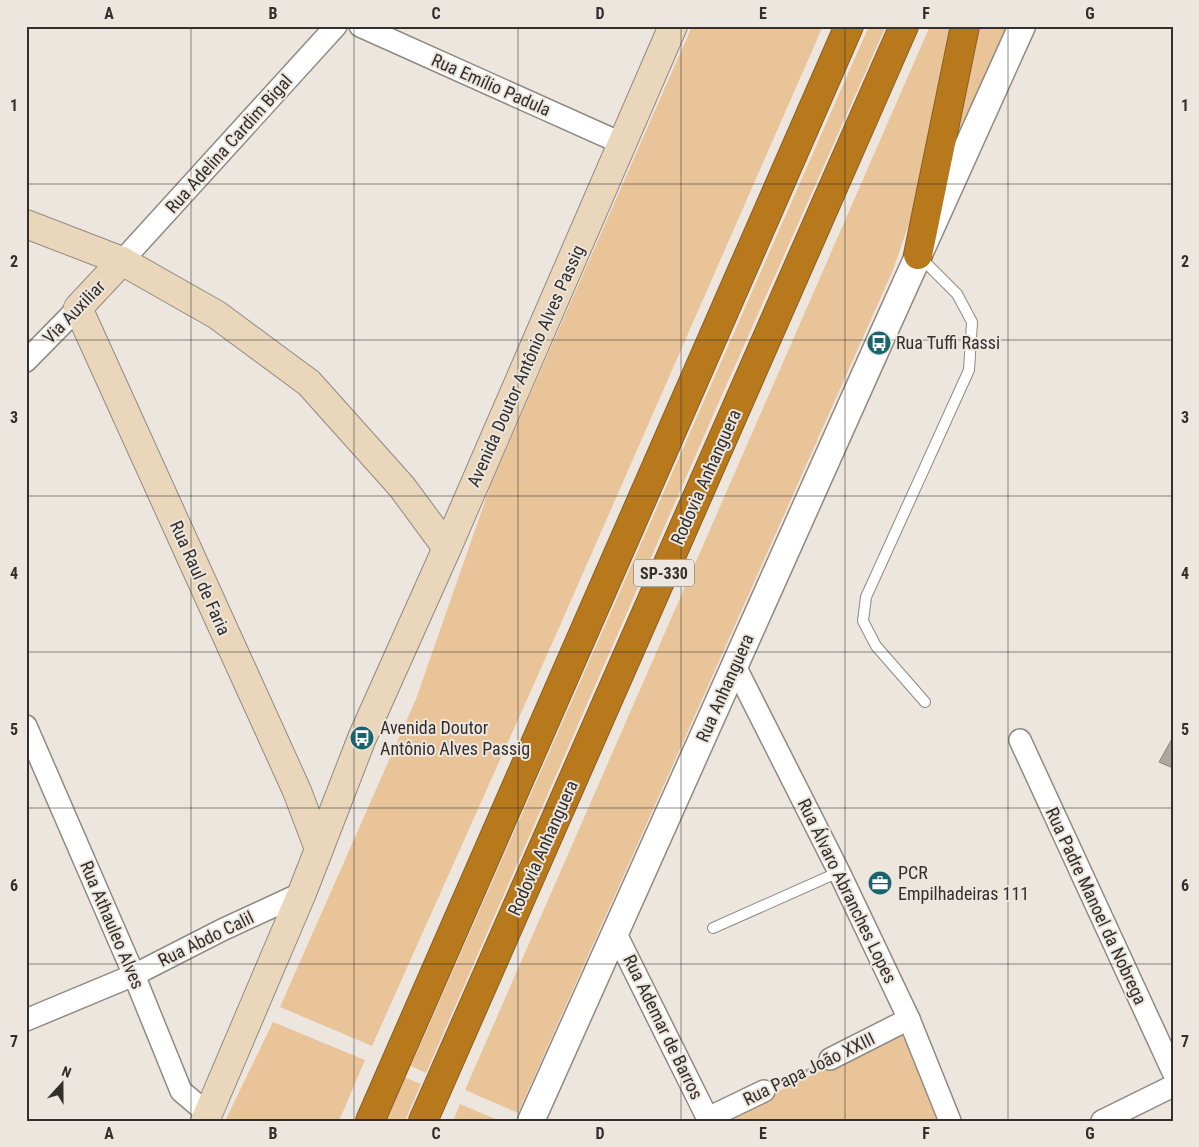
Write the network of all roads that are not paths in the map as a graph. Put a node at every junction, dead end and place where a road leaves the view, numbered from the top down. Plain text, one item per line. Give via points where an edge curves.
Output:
1 (336, 26) edge
2 (360, 26) edge
3 (673, 26) edge
4 (849, 26) edge
5 (904, 26) edge
6 (965, 26) edge
7 (1022, 26) edge
8 (623, 144) junction
9 (26, 224) edge
10 (918, 254) junction
11 (122, 261) junction
12 (78, 308) junction
13 (26, 362) edge
14 (447, 548) junction
15 (735, 666) junction
16 (925, 702) dead end
17 (26, 726) edge
18 (1020, 740) dead end
19 (320, 849) junction
20 (839, 872) junction
21 (302, 893) junction
22 (714, 928) dead end
23 (616, 934) junction
24 (134, 975) junction
25 (909, 1019) junction
26 (26, 1020) edge
27 (830, 1059) road end
28 (1173, 1072) edge
29 (1173, 1086) edge
30 (764, 1091) road end
31 (207, 1117) edge
32 (708, 1120) edge
33 (370, 1121) edge
34 (423, 1121) edge
35 (531, 1121) edge
36 (950, 1121) edge
37 (1102, 1121) edge

1 - 11 street, Rua Adelina Cardim Bigal
2 - 8 street, Rua Emílio Padula
3 - 8 main road, Avenida Doutor Antônio Alves Passig
4 - 33 highway, SP-330
5 - 34 highway, Rodovia Anhanguera / SP-330
6 - 10 highway
7 - 10 street
8 - 14 main road, Avenida Doutor Antônio Alves Passig
9 - 11 main road
10 - 15 street, Rua Anhanguera
10 - 16 lane via 957,294 972,322 969,370 866,597 863,621 876,646
11 - 12 main road, Via Auxiliar
11 - 14 main road via 217,315 309,383 402,487
12 - 13 street, Via Auxiliar
12 - 19 main road, Rua Raul de Faria via 297,791
14 - 19 main road, Avenida Doutor Antônio Alves Passig via 362,738
15 - 20 street, Rua Álvaro Abranches Lopes
15 - 23 street, Rua Anhanguera
17 - 24 street, Rua Athauleo Alves
18 - 28 street, Rua Padre Manoel da Nobrega
19 - 21 main road, Avenida Doutor Antônio Alves Passig
20 - 22 lane
20 - 25 street, Rua Álvaro Abranches Lopes
21 - 24 street, Rua Abdo Calil
21 - 31 main road, Avenida Doutor Antônio Alves Passig
23 - 32 street, Rua Ademar de Barros
23 - 35 street, Rua Anhanguera
24 - 26 street, Rua Abdo Calil
24 - 31 street, Rua Athauleo Alves via 180,1091
25 - 27 street, Rua Papa João XXIII
25 - 36 street, Rua Álvaro Abranches Lopes
29 - 37 street
30 - 32 street, Rua Papa João XXIII

